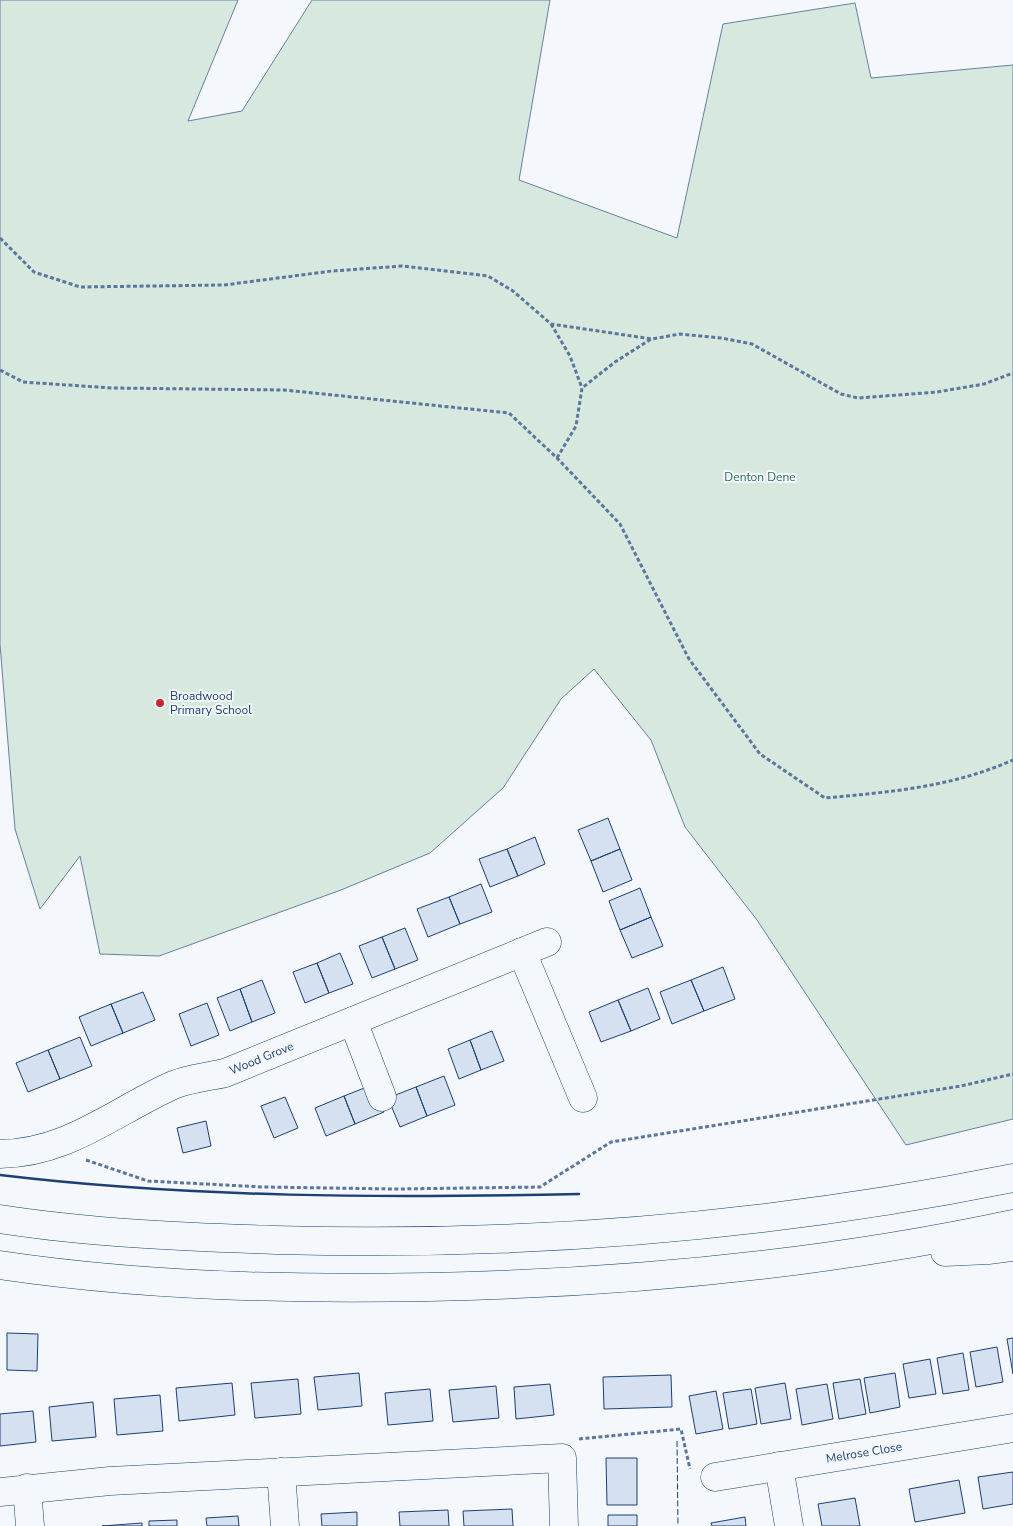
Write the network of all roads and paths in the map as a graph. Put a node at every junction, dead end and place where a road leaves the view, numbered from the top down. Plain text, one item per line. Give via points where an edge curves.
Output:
1 (0, 238) edge
2 (551, 324) junction
3 (652, 339) junction
4 (0, 370) edge
5 (1013, 373) edge
6 (582, 388) junction
7 (557, 458) junction
8 (1013, 760) edge
9 (547, 942) dead end
10 (522, 952) junction
11 (353, 1021) junction
12 (1013, 1074) edge
13 (382, 1097) dead end
14 (583, 1098) dead end
15 (0, 1154) edge
16 (82, 1158) dead end
17 (1013, 1178) edge
18 (0, 1219) edge
19 (1013, 1224) edge
20 (1013, 1247) edge
21 (828, 1257) junction
22 (0, 1265) edge
23 (1013, 1428) edge
24 (562, 1458) junction
25 (779, 1466) junction
26 (281, 1472) junction
27 (715, 1477) joint
28 (27, 1488) junction
29 (0, 1492) edge
30 (30, 1526) edge
31 (285, 1526) edge
32 (564, 1526) edge
33 (790, 1526) edge

1 - 2 path via 34,272 80,287 224,285 402,266 488,276 513,291
2 - 3 path
2 - 6 path via 570,356
3 - 5 path via 680,334 752,344 841,394 858,398 937,392 984,384
3 - 6 path
4 - 7 path via 23,382 112,388 284,390 508,413
6 - 7 path via 576,426
7 - 8 path via 620,524 689,659 760,754 825,798 916,789 986,772
9 - 10 main road, Wood Grove
10 - 11 main road, Wood Grove
10 - 14 main road
11 - 13 main road
11 - 15 main road, Wood Grove via 224,1073 171,1086 80,1136 46,1148
12 - 16 path via 961,1086 611,1142 540,1187 262,1187 148,1181
17 - 18 main road via 820,1212 672,1229 528,1239 341,1242 202,1237 37,1225
19 - 21 main road
20 - 21 main road
21 - 22 main road via 678,1274 525,1285 340,1288 200,1284
23 - 25 main road, Melrose Close
24 - 26 main road
24 - 27 path via 578,1439 682,1429 692,1482
24 - 32 main road
25 - 27 main road, Melrose Close
25 - 33 main road
26 - 28 main road
26 - 31 main road
28 - 29 main road
28 - 30 main road

